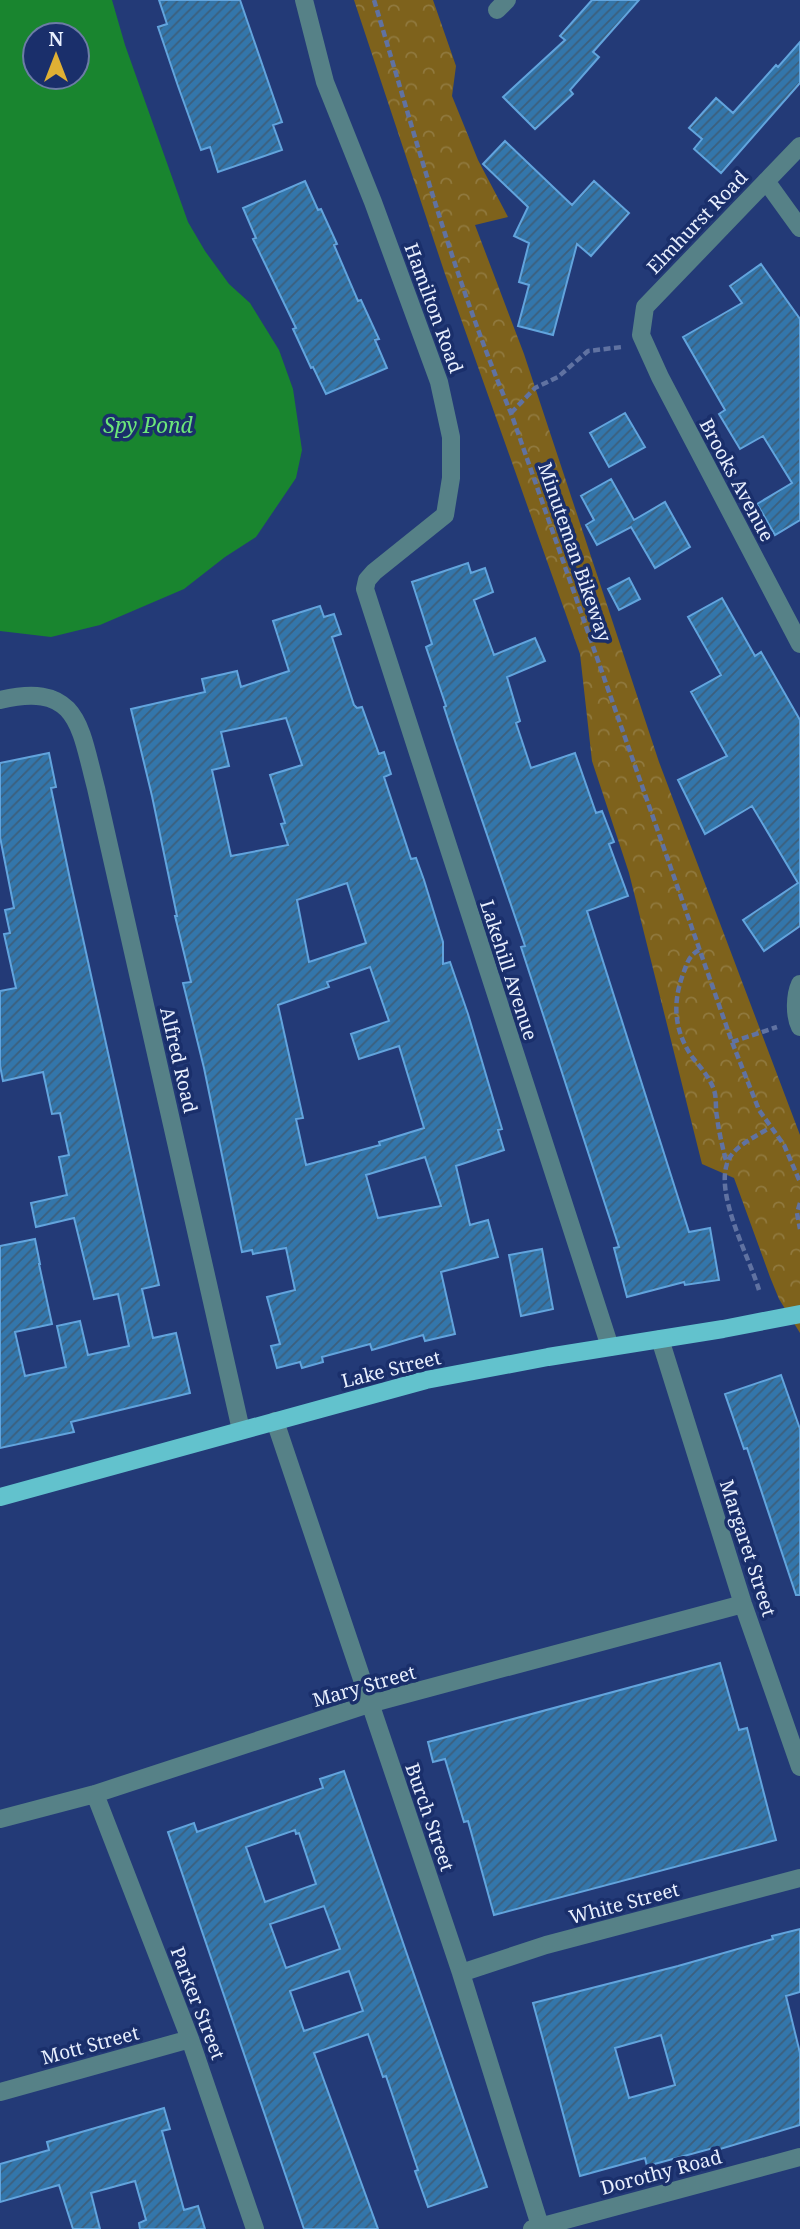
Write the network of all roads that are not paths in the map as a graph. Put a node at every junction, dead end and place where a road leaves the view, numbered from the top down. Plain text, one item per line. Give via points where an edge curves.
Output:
1 (304, 0) edge
2 (800, 146) edge
3 (766, 181) junction
4 (800, 228) edge
5 (641, 335) joint
6 (369, 605) joint
7 (800, 644) edge
8 (0, 700) edge
9 (800, 984) edge
10 (798, 1024) edge
11 (800, 1314) edge
12 (660, 1339) junction
13 (610, 1347) junction
14 (275, 1420) junction
15 (241, 1430) junction
16 (0, 1497) edge
17 (743, 1604) junction
18 (369, 1704) junction
19 (800, 1767) edge
20 (95, 1794) junction
21 (0, 1819) edge
22 (800, 1878) edge
23 (461, 1973) junction
24 (190, 2039) junction
25 (0, 2092) edge
26 (800, 2157) edge
27 (538, 2228) edge
28 (255, 2229) edge

1 - 6 street, Hamilton Road via 325,82 439,382 451,437 445,515 367,580
2 - 3 street, Elmhurst Road
3 - 4 street
3 - 5 street, Elmhurst Road via 645,307
5 - 7 street, Brooks Avenue
6 - 13 street, Lakehill Avenue
8 - 15 street, Alfred Road via 34,695 64,705 78,721
9 - 10 street via 796,992
11 - 12 main road, Lake Street
12 - 13 main road, Lake Street
12 - 17 street, Margaret Street
13 - 14 main road, Lake Street via 426,1380
14 - 15 main road, Lake Street
14 - 18 street, Burch Street
15 - 16 main road, Lake Street
17 - 18 street, Mary Street
17 - 19 street, Margaret Street
18 - 20 street, Mary Street
18 - 23 street, Burch Street
20 - 21 street, Mary Street
20 - 24 street, Parker Street
22 - 23 street, White Street via 546,1945
23 - 27 street, Burch Street
24 - 25 street, Mott Street
24 - 28 street, Parker Street
26 - 27 street, Dorothy Road

